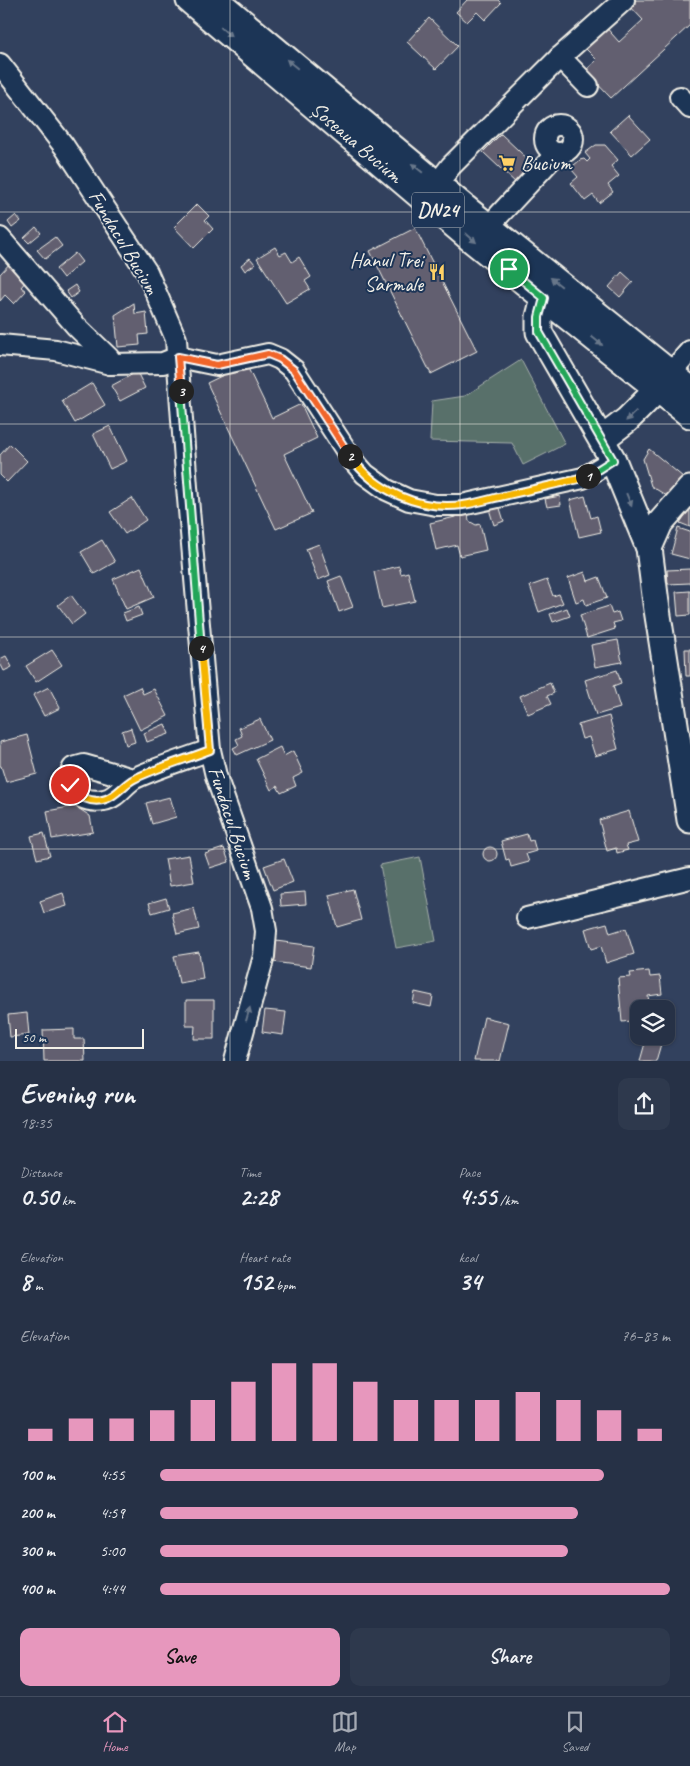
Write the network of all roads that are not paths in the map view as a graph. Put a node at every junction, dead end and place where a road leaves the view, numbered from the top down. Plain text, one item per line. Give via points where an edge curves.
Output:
1 (190, 0) edge
2 (216, 0) edge
3 (624, 0) edge
4 (560, 57) junction
5 (0, 64) edge
6 (588, 86) dead end
7 (557, 153) dead end
8 (436, 184) junction
9 (488, 227) junction
10 (0, 238) edge
11 (544, 298) junction
12 (0, 345) edge
13 (690, 351) edge
14 (178, 357) junction
15 (110, 364) junction
16 (663, 382) junction
17 (690, 389) edge
18 (690, 415) edge
19 (608, 450) junction
20 (690, 489) edge
21 (649, 548) junction
22 (210, 750) junction
23 (132, 779) dead end
24 (690, 820) edge
25 (690, 878) edge
26 (527, 918) dead end
27 (235, 1061) edge

1 -> 11 main road, Șoseaua Bucium / DN24
8 -> 2 main road, Șoseaua Bucium / DN24
3 - 4 street
4 - 6 street
4 - 8 street
5 - 14 street, Fundacul Bucium via 64,146 147,272 176,339
7 - 9 street
8 - 9 main road, Șoseaua Bucium / DN24
16 -> 9 main road, Șoseaua Bucium / DN24
10 - 15 street via 76,326 109,358
11 -> 16 main road, Șoseaua Bucium / DN24
11 - 19 main road via 539,332
12 - 15 street via 56,350
13 - 16 street
14 - 15 street via 163,363
14 - 19 street via 217,365 268,354 280,359 294,370 351,458 365,474 387,490 410,500 462,505 583,478
14 - 22 street, Fundacul Bucium
16 - 17 main road, Șoseaua Bucium / DN24
16 - 18 main road, Șoseaua Bucium / DN24
16 -> 19 main road via 627,420
19 -> 21 main road
20 - 21 main road via 660,523
21 - 24 main road
22 - 23 street
27 -> 22 street, Fundacul Bucium via 264,956 266,932 262,908
25 - 26 street

